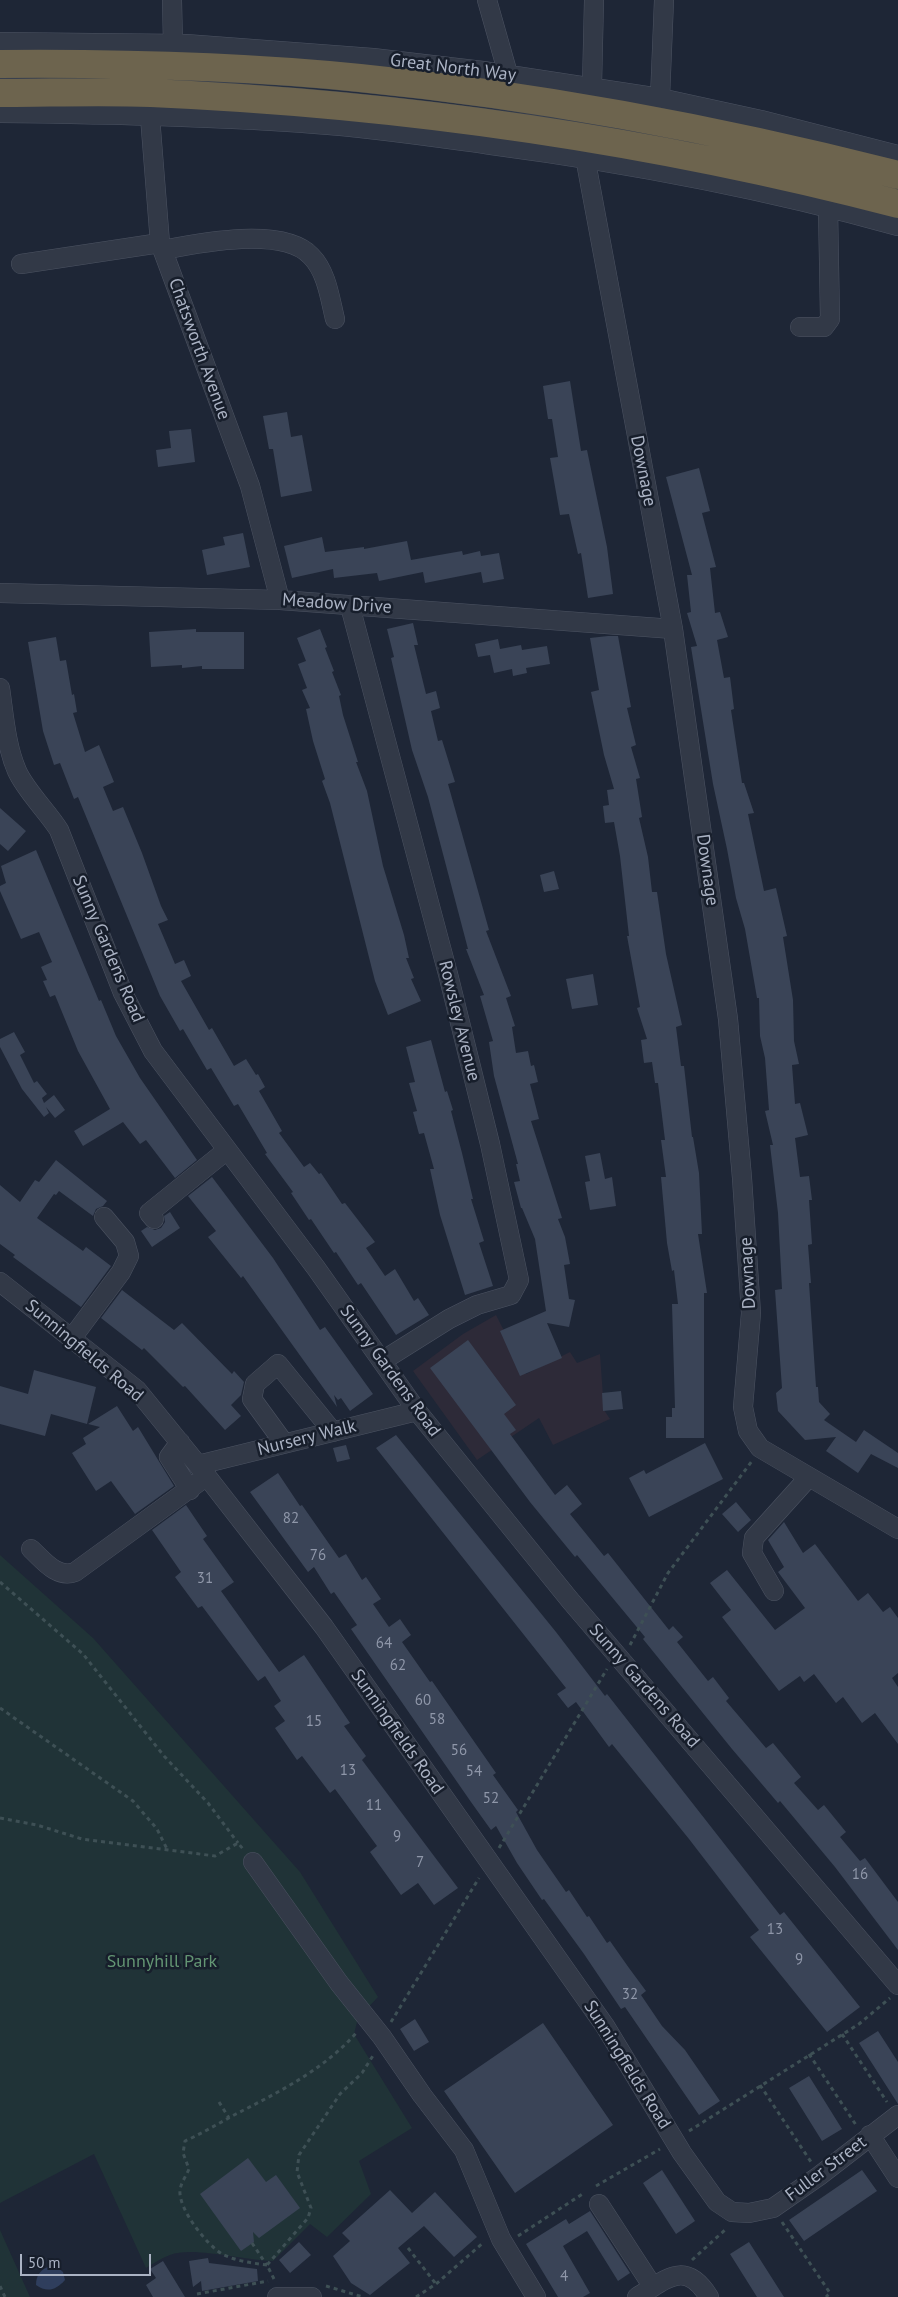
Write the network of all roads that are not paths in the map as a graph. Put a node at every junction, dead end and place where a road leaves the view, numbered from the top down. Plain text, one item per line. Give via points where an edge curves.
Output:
1 (172, 0) edge
2 (487, 0) edge
3 (594, 0) edge
4 (664, 0) edge
5 (0, 42) edge
6 (173, 44) junction
7 (0, 64) edge
8 (508, 74) junction
9 (592, 86) junction
10 (0, 93) edge
11 (660, 98) junction
12 (149, 104) junction
13 (0, 113) edge
14 (585, 147) junction
15 (898, 155) edge
16 (898, 174) edge
17 (898, 204) edge
18 (828, 208) junction
19 (898, 226) edge
20 (161, 246) junction
21 (21, 264) dead end
22 (335, 319) dead end
23 (800, 327) dead end
24 (0, 593) edge
25 (280, 600) junction
26 (350, 606) junction
27 (673, 629) junction
28 (0, 688) edge
29 (8, 770) edge
30 (228, 1150) junction
31 (104, 1217) dead end
32 (154, 1219) dead end
33 (0, 1282) edge
34 (72, 1338) junction
35 (382, 1361) junction
36 (417, 1411) junction
37 (333, 1432) junction
38 (180, 1442) junction
39 (284, 1443) junction
40 (202, 1470) junction
41 (809, 1477) junction
42 (190, 1490) junction
43 (898, 1529) edge
44 (31, 1549) dead end
45 (774, 1591) dead end
46 (253, 1862) road end
47 (895, 1991) edge
48 (897, 2116) edge
49 (868, 2137) junction
50 (898, 2178) edge
51 (599, 2204) dead end
52 (749, 2213) joint
53 (653, 2288) junction
54 (277, 2297) edge
55 (312, 2297) edge
56 (536, 2297) edge
57 (637, 2297) edge
58 (709, 2297) edge

1 - 6 street
2 - 8 street
3 - 9 street
4 - 11 street
5 - 6 street, Great North Way
6 - 8 street, Great North Way via 373,58
7 - 16 highway, Great North Way via 234,68 359,78 492,94 581,107 754,140
8 - 9 street, Great North Way
9 - 11 street, Great North Way
10 - 12 highway
11 - 15 street, Great North Way
12 - 13 street
12 - 14 highway via 263,99 377,109 504,124
12 - 20 street, Chatsworth Avenue
14 - 17 highway via 689,156
14 - 18 street via 650,168
14 - 27 street, Downage
18 - 19 street
18 - 23 street via 830,319 824,327
20 - 21 street
20 - 22 street via 236,239 288,243 311,256 317,264 324,277
20 - 25 street, Chatsworth Avenue via 250,486
24 - 25 street, Meadow Drive
25 - 26 street, Meadow Drive
26 - 27 street, Meadow Drive
26 - 35 street, Rowsley Avenue via 448,974 519,1280 511,1295 477,1305 449,1319
27 - 41 street, Downage via 728,1019 751,1313 743,1407 748,1431 760,1448
28 - 29 street, Sunny Gardens Road via 10,749
29 - 30 street, Sunny Gardens Road via 60,830 123,993 154,1051
30 - 32 street via 149,1213
30 - 35 street, Sunny Gardens Road
31 - 34 street via 125,1242 129,1256
33 - 34 street, Sunningfields Road
34 - 38 street, Sunningfields Road via 137,1390
35 - 36 street, Sunny Gardens Road
36 - 37 street, Nursery Walk
36 - 47 street, Sunny Gardens Road
37 - 39 street, Nursery Walk
37 - 39 street via 278,1364 255,1384 252,1399
38 - 40 street, Sunningfields Road
38 - 42 street via 170,1453 170,1461
39 - 40 street, Nursery Walk
40 - 42 street
40 - 52 street, Sunningfields Road via 324,1627 605,2026 717,2202 732,2212
41 - 43 street, Downage
41 - 45 street via 754,1538 752,1553
42 - 44 street via 68,1575 60,1574
46 - 56 street via 464,2150 501,2239
48 - 49 street, Fuller Street
49 - 50 street
49 - 52 street, Fuller Street via 773,2208
51 - 53 street
53 - 57 street
53 - 58 street via 674,2275 691,2277 702,2285
54 - 55 street

